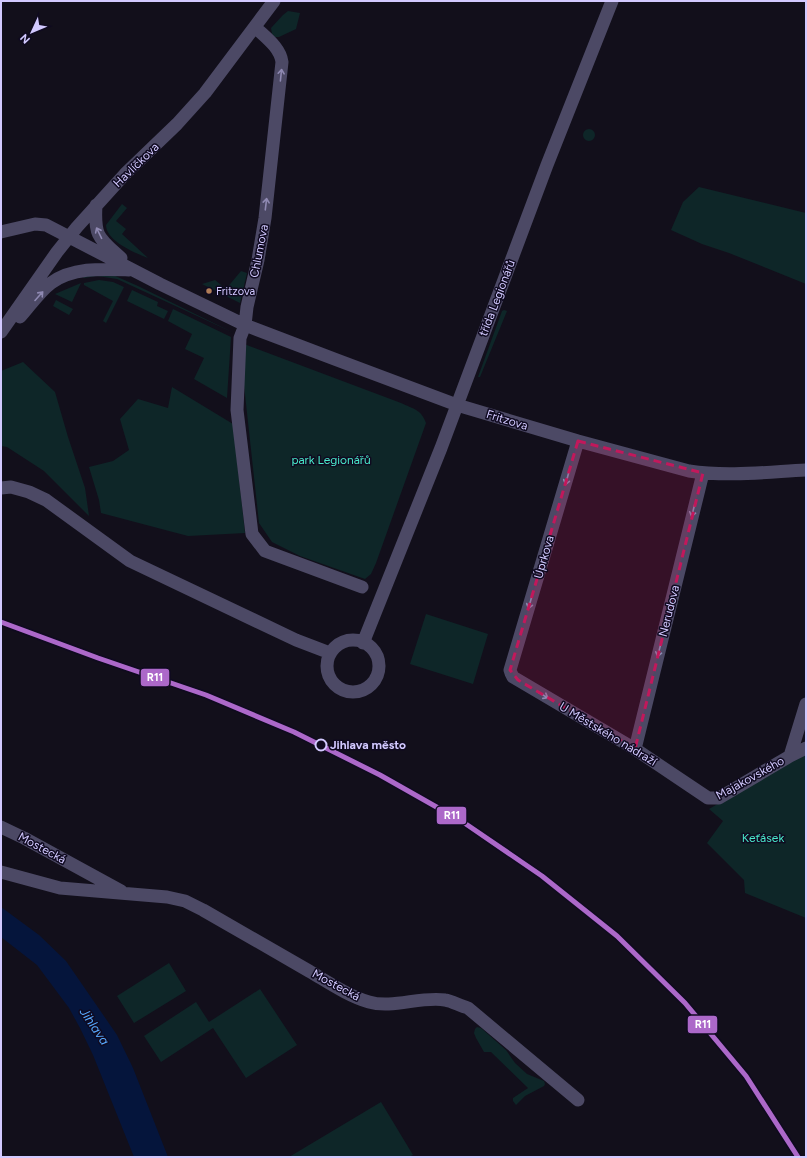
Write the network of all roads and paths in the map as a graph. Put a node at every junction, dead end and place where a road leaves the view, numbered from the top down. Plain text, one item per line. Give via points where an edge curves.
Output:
1 (274, 1) edge
2 (612, 1) edge
3 (255, 27) junction
4 (96, 205) junction
5 (1, 232) edge
6 (69, 237) junction
7 (134, 271) junction
8 (245, 325) junction
9 (1, 332) edge
10 (457, 405) junction
11 (578, 441) junction
12 (806, 470) edge
13 (702, 474) junction
14 (1, 488) edge
15 (362, 587) dead end
16 (363, 642) junction
17 (328, 657) junction
18 (511, 674) joint
19 (806, 704) edge
20 (806, 748) edge
21 (635, 749) junction
22 (790, 756) junction
23 (705, 796) joint
24 (1, 827) edge
25 (1, 872) edge
26 (125, 893) junction
27 (578, 1100) dead end

1 - 3 street, Havlíčkova
2 - 10 street, třída Legionářů via 569,107
3 - 4 street, Havlíčkova via 205,93
8 -> 3 street, Chlumova via 265,218 282,62 276,48
4 - 6 street, Havlíčkova
7 -> 4 street via 108,247 97,232
5 - 6 street, Fritzova via 36,224 46,225
6 - 7 street, Fritzova
6 - 9 street, Havlíčkova
7 - 8 street, Fritzova
9 -> 7 street via 47,287 59,279 102,269
8 - 10 street, Fritzova
8 - 15 street, Chlumova via 240,338 237,410 252,534 265,550
10 - 11 street, Fritzova
10 - 16 street, třída Legionářů
11 - 13 street, Fritzova
11 -> 18 street, Úprkova via 510,670
12 - 13 street, Fritzova
13 -> 21 street, Nerudova
14 - 17 street via 11,487 46,500 130,561
16 - 17 street via 343,642 336,646
16 - 17 street via 374,651 379,667 373,683 366,689 349,693 334,685 328,674
18 -> 21 street, U Městského nádraží
19 - 22 street, Majakovského
20 - 22 street
21 - 23 street, U Městského nádraží
22 - 23 street, Majakovského via 718,798
24 - 26 street, Mostecká
25 - 26 street, Mostecká via 60,888
26 - 27 street, Mostecká via 185,901 359,999 375,1004 434,999 446,1000 468,1008

